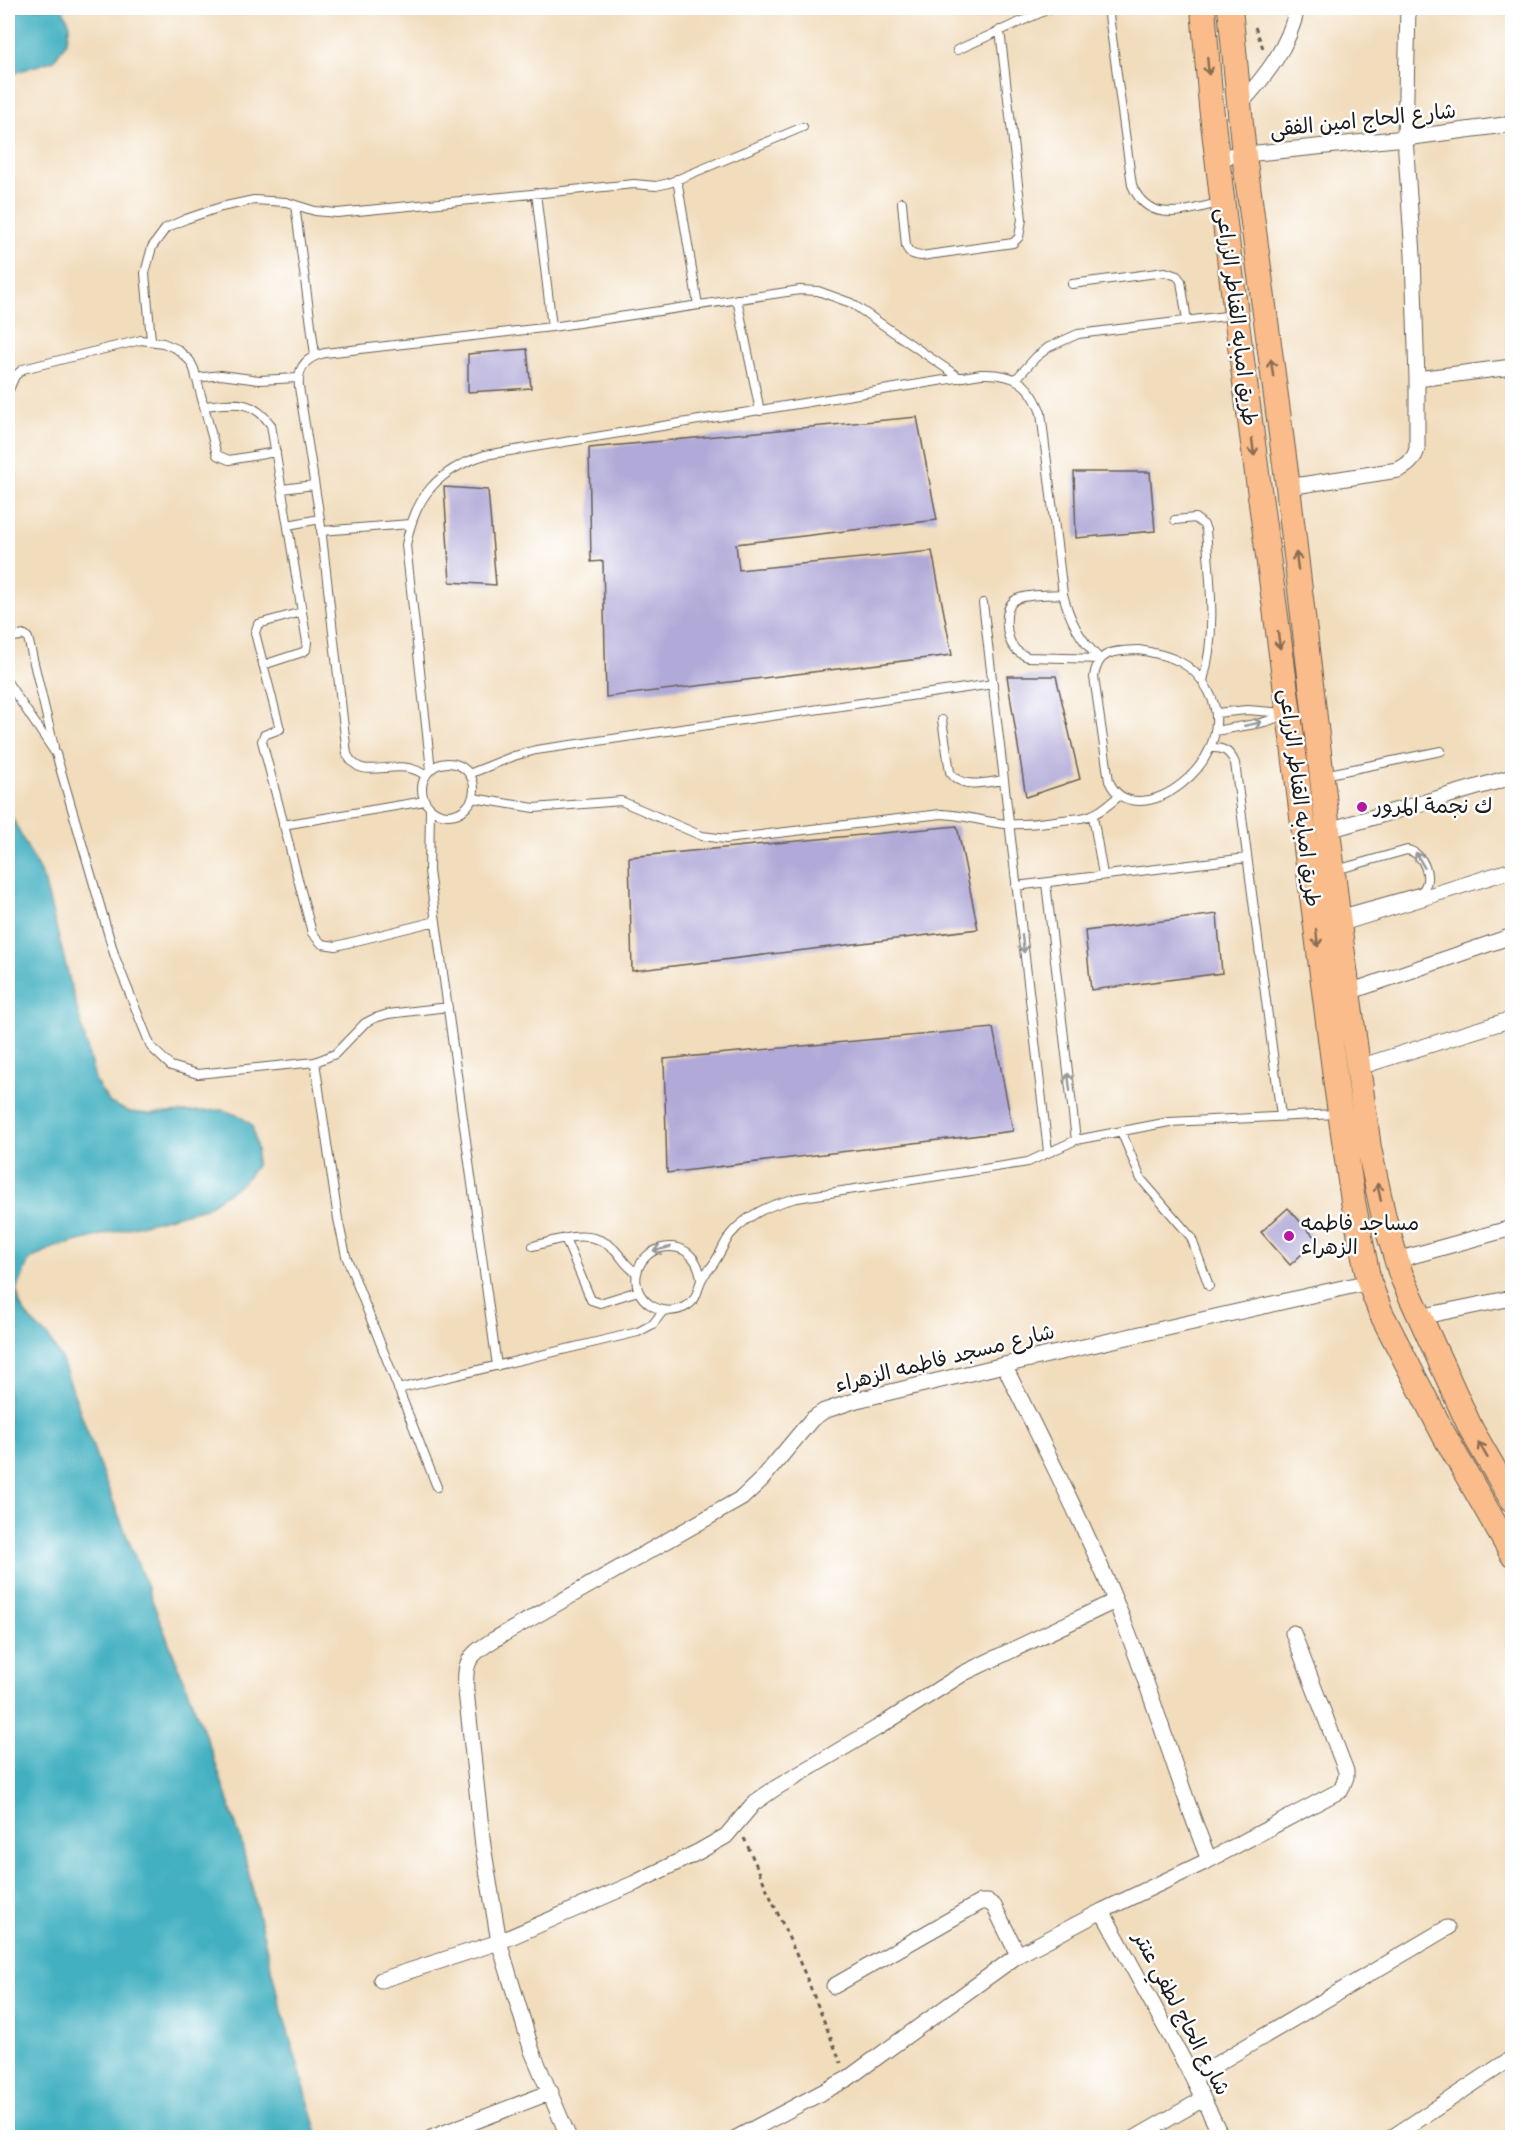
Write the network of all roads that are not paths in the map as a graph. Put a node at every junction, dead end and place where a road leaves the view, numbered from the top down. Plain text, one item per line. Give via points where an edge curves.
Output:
1 (1051, 8) edge
2 (1108, 8) edge
3 (1203, 8) edge
4 (1230, 8) edge
5 (1297, 8) edge
6 (1408, 8) edge
7 (1000, 30) junction
8 (957, 50) dead end
9 (1239, 105) junction
10 (1512, 124) edge
11 (803, 127) dead end
12 (1405, 138) junction
13 (1244, 155) junction
14 (1217, 157) junction
15 (677, 179) junction
16 (536, 194) junction
17 (902, 202) dead end
18 (1222, 202) junction
19 (295, 205) junction
20 (1072, 284) dead end
21 (737, 299) junction
22 (698, 305) junction
23 (1236, 315) junction
24 (1187, 321) junction
25 (552, 327) junction
26 (151, 340) junction
27 (315, 355) junction
28 (1512, 367) edge
29 (196, 378) junction
30 (298, 378) junction
31 (960, 378) junction
32 (1016, 378) junction
33 (1417, 379) junction
34 (8, 392) edge
35 (204, 406) junction
36 (760, 411) junction
37 (276, 452) junction
38 (314, 485) junction
39 (1288, 488) junction
40 (282, 489) junction
41 (320, 519) junction
42 (1175, 520) dead end
43 (410, 524) junction
44 (288, 525) junction
45 (321, 531) junction
46 (1063, 594) junction
47 (983, 603) dead end
48 (302, 612) junction
49 (8, 638) edge
50 (1100, 659) junction
51 (263, 665) junction
52 (1203, 681) junction
53 (8, 683) edge
54 (993, 684) junction
55 (1315, 708) junction
56 (1216, 713) junction
57 (1289, 714) junction
58 (942, 720) dead end
59 (1215, 731) junction
60 (1211, 748) junction
61 (1441, 751) dead end
62 (56, 754) junction
63 (429, 773) junction
64 (469, 774) junction
65 (1323, 775) junction
66 (1512, 777) edge
67 (1004, 780) junction
68 (1119, 796) junction
69 (473, 798) junction
70 (428, 804) junction
71 (1092, 816) junction
72 (1009, 824) junction
73 (283, 825) junction
74 (1329, 830) junction
75 (1247, 858) junction
76 (1333, 870) junction
77 (1512, 870) edge
78 (1103, 875) junction
79 (1046, 882) junction
80 (1016, 886) junction
81 (1339, 919) junction
82 (436, 921) junction
83 (1512, 936) edge
84 (1349, 992) junction
85 (448, 1007) junction
86 (1512, 1019) edge
87 (315, 1062) junction
88 (1359, 1067) junction
89 (1340, 1113) junction
90 (1281, 1116) junction
91 (1121, 1131) junction
92 (1076, 1140) junction
93 (1048, 1151) junction
94 (1512, 1228) edge
95 (565, 1238) junction
96 (533, 1246) dead end
97 (1396, 1260) junction
98 (637, 1273) junction
99 (701, 1279) junction
100 (1369, 1282) junction
101 (1209, 1286) dead end
102 (638, 1291) junction
103 (1512, 1298) edge
104 (663, 1311) junction
105 (1419, 1317) junction
106 (1004, 1365) junction
107 (496, 1366) junction
108 (398, 1389) junction
109 (437, 1487) dead end
110 (1512, 1500) edge
111 (1512, 1554) edge
112 (1115, 1601) junction
113 (1293, 1634) dead end
114 (1209, 1860) junction
115 (1102, 1911) junction
116 (1447, 1928) dead end
117 (499, 1942) junction
118 (1018, 1955) junction
119 (381, 1980) dead end
120 (834, 1986) dead end
121 (1512, 2058) edge
122 (1193, 2078) junction
123 (551, 2092) junction
124 (1203, 2099) junction
125 (431, 2138) edge
126 (569, 2138) edge
127 (736, 2138) edge
128 (1135, 2138) edge
129 (1222, 2138) edge
130 (1391, 2138) edge

1 - 7 lane
2 - 18 lane via 1132,185 1137,197 1146,207 1159,212
3 -> 14 main road, طريق امبابه القناطر الزراعى
4 - 9 main road, طريق امبابه القناطر الزراعى
5 - 9 street via 1281,51 1263,80
6 - 12 street
7 - 8 lane
7 - 17 lane via 1022,219 1019,237 1013,243 914,255 906,246
9 - 13 main road, طريق امبابه القناطر الزراعى
10 - 12 street, شارع الحاج امين الفقى
11 - 15 lane
12 - 13 street, شارع الحاج امين الفقى
12 - 33 street
13 - 14 street, شارع الحاج امين الفقى
39 -> 13 main road, طريق امبابه القناطر الزراعى
14 - 18 main road, طريق امبابه القناطر الزراعى
15 - 16 lane via 656,186 634,184
15 - 22 lane
16 - 19 lane via 337,213
16 - 25 lane
18 - 23 main road, طريق امبابه القناطر الزراعى
19 - 26 lane via 254,200 221,207 166,228 152,247 145,273
19 - 27 lane
20 - 24 lane via 1171,273 1181,281
21 - 22 lane
21 - 31 lane via 801,290 835,296
21 - 36 lane
22 - 25 lane
23 - 24 lane
23 -> 57 main road, طريق امبابه القناطر الزراعى
24 - 32 lane via 1078,334 1049,347
25 - 27 lane
26 - 29 lane via 184,354
26 - 34 lane via 23,369
27 - 30 lane via 306,360
28 - 33 street
29 - 30 lane
29 - 35 lane
30 - 38 lane
31 - 32 lane via 999,373
31 - 36 lane
32 - 46 lane via 1036,399 1041,413
33 - 39 street via 1417,449 1407,466
35 - 37 lane via 234,403 256,408 271,425
35 - 37 lane via 214,448 222,458 236,460
36 - 43 lane via 485,455 465,462 431,487
37 - 40 lane
38 - 40 lane
38 - 41 lane
55 -> 39 main road, طريق امبابه القناطر الزراعى
40 - 44 lane
41 - 44 lane
41 - 45 lane
42 - 52 lane via 1195,518 1206,530 1212,625
43 - 45 lane
43 - 63 lane via 406,545
44 - 48 lane
45 - 63 lane via 347,754 362,769 403,766
46 - 50 lane via 1076,630
46 - 50 lane via 1014,600 1007,614 1011,642 1020,654 1028,657
47 - 54 lane
48 - 51 lane via 306,650
48 - 51 lane via 258,624 255,633
49 - 62 lane via 28,638
50 - 52 lane via 1119,651 1159,653 1178,659
50 - 68 lane via 1094,677 1109,781
51 - 73 lane via 280,729 264,735 262,741
52 - 56 lane
53 - 62 lane
54 - 64 lane via 536,750
54 - 67 lane
55 - 57 main road
55 - 65 main road, طريق امبابه القناطر الزراعى
56 - 57 lane via 1254,710
56 - 59 lane
59 -> 57 lane
57 -> 89 main road, طريق امبابه القناطر الزراعى
58 - 67 lane via 954,778 966,784
59 - 60 lane
60 - 68 lane via 1203,763 1175,789 1156,798 1136,801
60 - 75 lane via 1227,750 1235,763
61 - 65 lane
62 - 87 lane via 110,940 151,1047 171,1066 198,1074
63 - 64 lane via 438,765 447,764
63 - 70 lane via 423,784
64 - 69 lane
65 - 74 main road, طريق امبابه القناطر الزراعى
66 - 74 street
67 - 72 lane
68 - 71 lane
69 - 70 lane via 454,814 445,815
69 - 72 lane via 534,808 621,801 713,839 941,814
70 - 73 lane
70 - 82 lane via 429,871
71 - 72 lane
71 - 78 lane
72 - 80 lane
73 - 82 lane via 312,933 322,944 336,946
74 - 76 main road, طريق امبابه القناطر الزراعى
75 - 78 lane
75 - 90 lane
76 - 81 main road, طريق امبابه القناطر الزراعى
81 -> 76 lane via 1422,891 1428,876 1417,852 1407,850
77 - 81 street
78 - 79 lane
79 - 80 lane
92 -> 79 lane
80 -> 93 lane
81 - 84 main road, طريق امبابه القناطر الزراعى
82 - 85 lane
83 - 84 street
84 - 88 main road, طريق امبابه القناطر الزراعى
85 - 87 lane via 375,1018 359,1028 335,1054
85 - 107 lane
86 - 88 street
87 - 108 lane via 346,1256
97 -> 88 main road, طريق امبابه القناطر الزراعى via 1370,1148
89 - 90 lane
89 - 100 main road, طريق امبابه القناطر الزراعى
90 - 91 lane via 1181,1121
91 - 92 lane
91 - 101 lane via 1141,1179 1191,1236
92 - 93 lane
93 - 99 lane via 1028,1162 777,1203 743,1222 729,1236
94 - 97 street
95 - 96 lane
95 - 98 lane via 579,1235 605,1242
95 - 102 lane via 591,1300 600,1303
97 - 105 main road, طريق امبابه القناطر الزراعى
99 -> 98 lane via 693,1257 672,1246 649,1253
98 - 102 lane
99 - 104 lane via 694,1300 675,1311
100 - 106 street, شارع مسجد فاطمه الزهراء
100 - 111 main road, طريق امبابه القناطر الزراعى via 1398,1349
102 - 104 lane via 644,1300
103 - 105 street
104 - 107 lane via 653,1324 638,1332
110 -> 105 main road, طريق امبابه القناطر الزراعى via 1471,1429
106 - 112 street
106 - 117 street, شارع مسجد فاطمه الزهراء via 824,1411 812,1419 742,1498 495,1638 471,1657 466,1665 466,1691 483,1846
107 - 108 lane
108 - 109 lane
112 - 114 street
112 - 117 street via 964,1672 774,1789 754,1803 726,1836 698,1852
113 - 114 street via 1346,1771 1344,1784 1341,1790
114 - 115 street
115 - 118 street
115 - 122 street, شارع الحاج لطفي عنتر
116 - 122 street
117 - 119 street
117 - 123 street via 532,2050
118 - 120 street via 994,1906 981,1902
118 - 127 street via 847,2079
121 - 130 street
122 - 124 street, شارع الحاج لطفي عنتر
123 - 125 street
123 - 126 street
124 - 128 street
124 - 129 street, شارع الحاج لطفي عنتر

